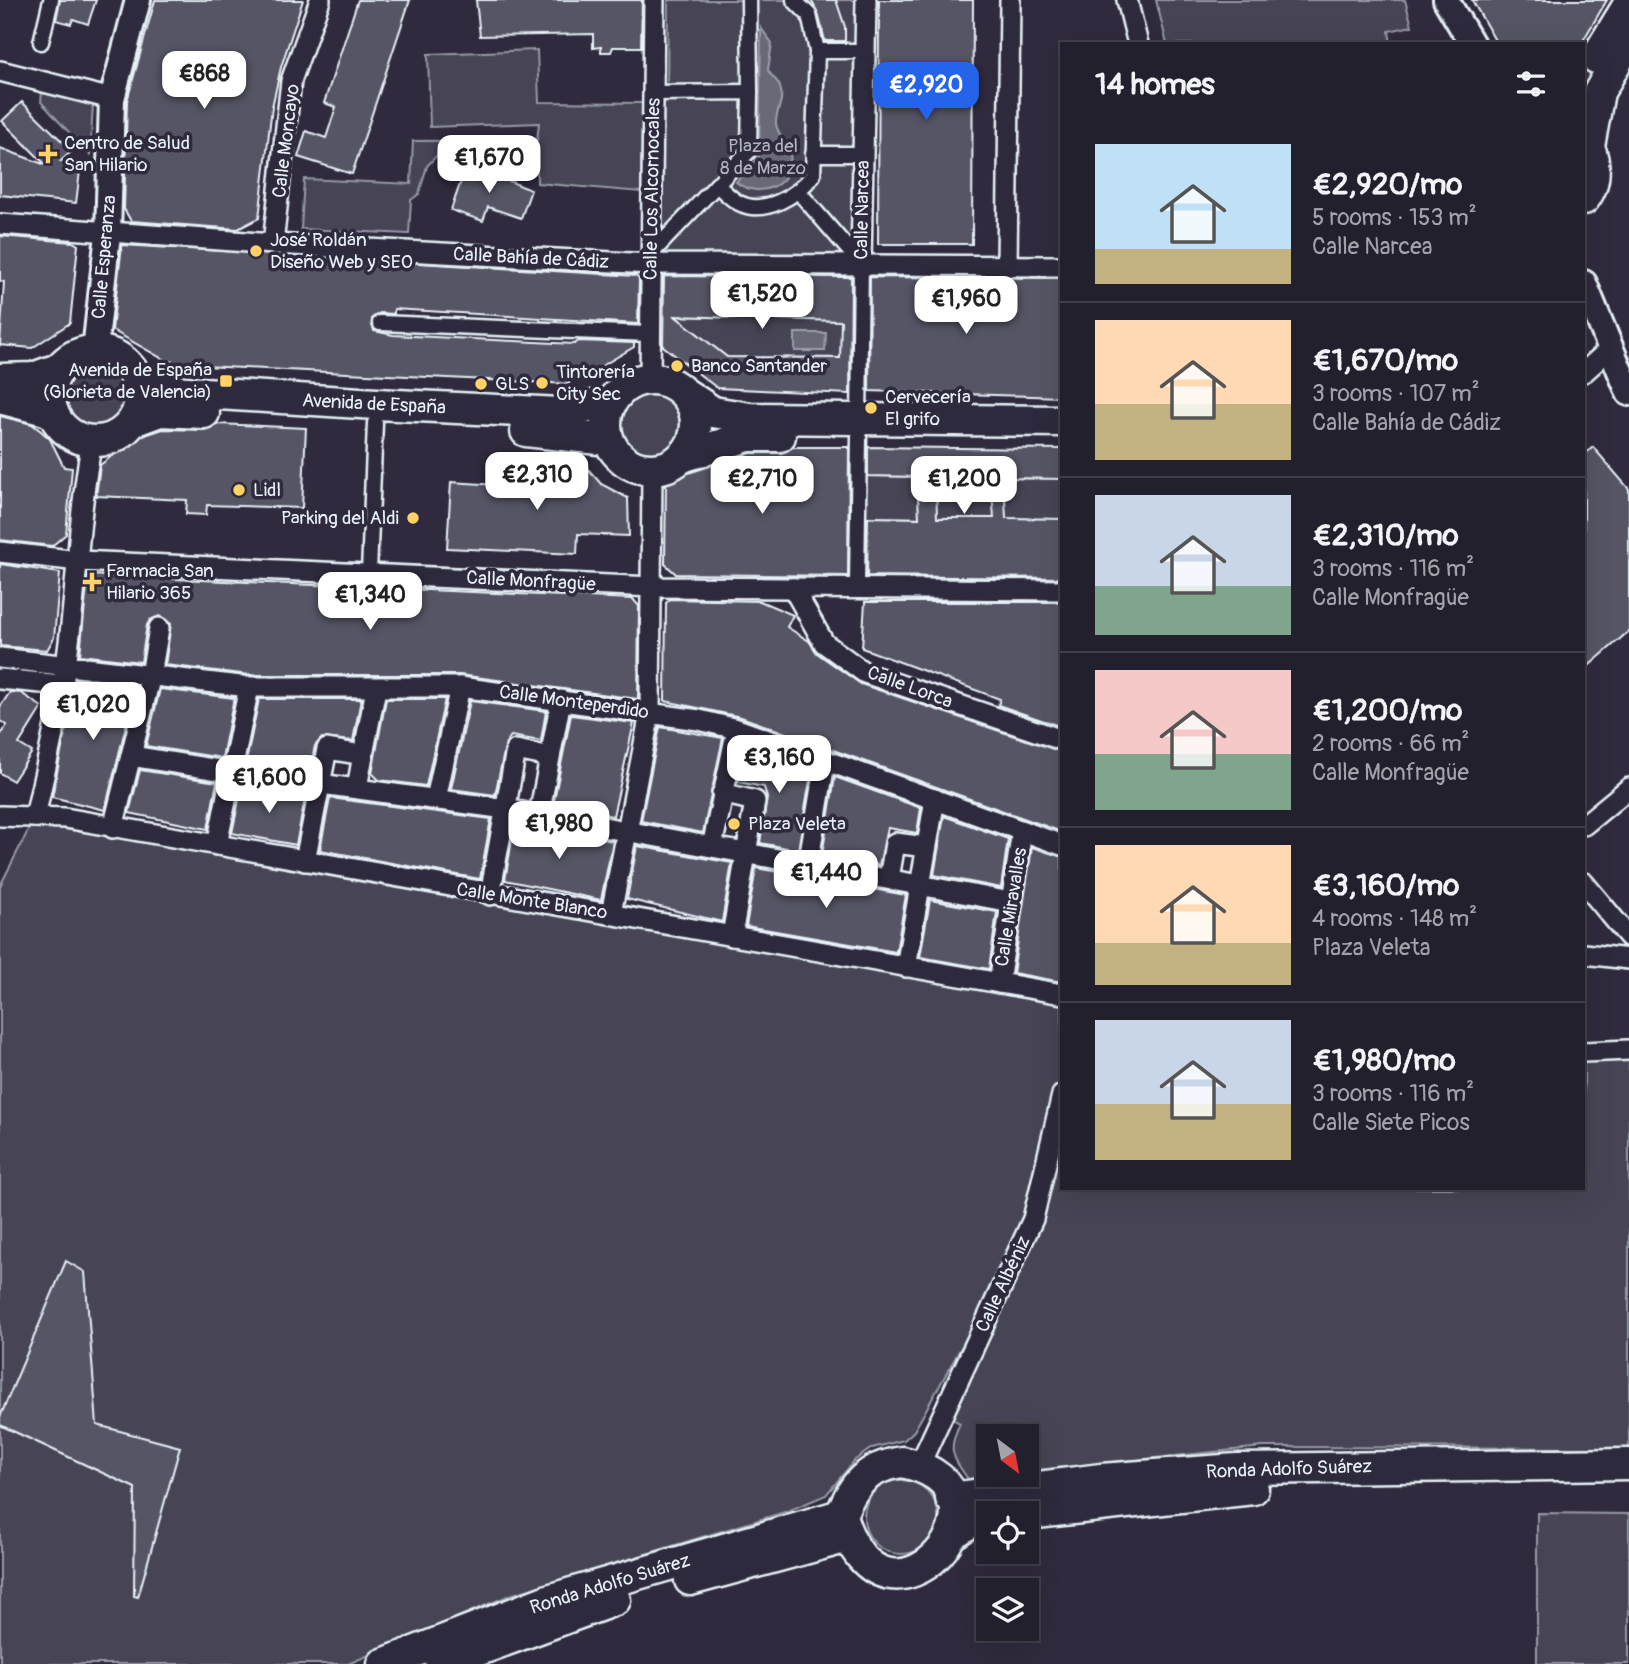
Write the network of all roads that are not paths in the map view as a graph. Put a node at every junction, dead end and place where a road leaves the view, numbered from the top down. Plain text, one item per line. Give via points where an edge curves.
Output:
1 (51, 0) edge
2 (138, 0) edge
3 (320, 0) edge
4 (654, 0) edge
5 (749, 0) edge
6 (793, 0) edge
7 (866, 0) edge
8 (1010, 0) edge
9 (1128, 0) edge
10 (1446, 0) edge
11 (1629, 5) edge
12 (1629, 40) edge
13 (41, 42) dead end
14 (1138, 42) edge
15 (1471, 42) edge
16 (817, 51) junction
17 (865, 51) junction
18 (0, 71) edge
19 (1585, 76) edge
20 (750, 92) junction
21 (653, 93) junction
22 (112, 99) junction
23 (1586, 142) edge
24 (813, 154) junction
25 (863, 154) junction
26 (717, 185) junction
27 (798, 191) junction
28 (1585, 197) edge
29 (0, 225) edge
30 (108, 234) junction
31 (273, 244) junction
32 (650, 260) junction
33 (861, 264) junction
34 (1060, 266) edge
35 (1007, 267) junction
36 (1585, 285) edge
37 (380, 323) dead end
38 (649, 334) junction
39 (1611, 348) junction
40 (95, 350) junction
41 (58, 369) junction
42 (1585, 371) edge
43 (138, 378) junction
44 (0, 379) edge
45 (650, 379) junction
46 (684, 393) junction
47 (1629, 393) edge
48 (0, 398) edge
49 (611, 402) junction
50 (53, 412) junction
51 (133, 421) junction
52 (1060, 421) edge
53 (375, 423) junction
54 (859, 428) junction
55 (1060, 439) edge
56 (608, 440) junction
57 (92, 441) junction
58 (682, 457) junction
59 (652, 471) junction
60 (0, 552) edge
61 (79, 561) junction
62 (369, 573) junction
63 (857, 586) junction
64 (653, 587) junction
65 (793, 588) junction
66 (1060, 590) edge
67 (159, 628) dead end
68 (0, 658) edge
69 (66, 664) junction
70 (151, 675) junction
71 (0, 679) edge
72 (62, 685) junction
73 (249, 687) junction
74 (460, 687) junction
75 (376, 689) junction
76 (561, 700) junction
77 (650, 713) junction
78 (737, 729) junction
79 (1060, 739) edge
80 (131, 755) junction
81 (363, 755) junction
82 (550, 757) junction
83 (825, 763) junction
84 (231, 772) junction
85 (321, 783) junction
86 (358, 788) junction
87 (1629, 788) edge
88 (722, 793) junction
89 (436, 799) junction
90 (935, 799) junction
91 (506, 808) junction
92 (539, 815) junction
93 (0, 816) edge
94 (35, 817) junction
95 (1585, 824) edge
96 (113, 828) junction
97 (625, 830) junction
98 (1022, 831) junction
99 (1060, 844) edge
100 (217, 845) junction
101 (712, 847) junction
102 (926, 847) junction
103 (746, 854) junction
104 (305, 861) junction
105 (808, 865) junction
106 (889, 879) junction
107 (1585, 884) edge
108 (921, 887) junction
109 (490, 895) junction
110 (1011, 902) junction
111 (611, 914) junction
112 (732, 936) junction
113 (1629, 937) edge
114 (1585, 954) edge
115 (1629, 959) edge
116 (906, 967) junction
117 (999, 983) junction
118 (1060, 994) edge
119 (1629, 1050) edge
120 (1585, 1052) edge
121 (1060, 1104) edge
122 (1629, 1464) edge
123 (919, 1466) junction
124 (1629, 1484) edge
125 (951, 1498) junction
126 (1039, 1513) edge
127 (976, 1520) edge
128 (844, 1526) junction
129 (954, 1533) junction
130 (383, 1664) edge
131 (441, 1664) edge

1 - 13 street
2 - 22 street, Calle Esperanza
3 - 31 street, Calle Moncayo via 291,82
4 - 21 street, Calle Los Alcornocales
5 - 20 street
6 - 16 street via 809,15
7 - 17 street, Calle Narcea
8 - 35 street
9 - 14 street
10 - 15 street
11 - 19 main road
12 - 23 main road via 1599,92
16 - 17 street
16 - 24 street
17 - 25 street, Calle Narcea
18 - 22 street
20 - 21 street
20 - 26 street via 749,151
21 - 32 street, Calle Los Alcornocales
22 - 30 street, Calle Esperanza
23 - 28 main road via 1594,162
24 - 25 street
24 - 27 street via 813,175
25 - 33 street, Calle Narcea
26 - 27 street via 748,206 775,203
26 - 32 street
27 - 33 street
29 - 30 street, Calle Bahía de Cádiz
30 - 31 street, Calle Bahía de Cádiz
30 - 40 street, Calle Esperanza
31 - 32 street, Calle Bahía de Cádiz
32 - 33 street, Calle Bahía de Cádiz
32 - 38 street, Calle Los Alcornocales
33 - 35 street, Calle Bahía de Cádiz
33 - 54 street, Calle Narcea
34 - 35 street, Calle Bahía de Cádiz
36 - 39 street
37 - 38 street
38 - 45 street, Calle Los Alcornocales
39 - 42 street
39 - 47 street
40 - 41 main road via 75,356
40 - 43 main road via 121,358
41 - 44 main road via 33,378
41 - 50 main road via 50,398
43 - 49 main road, Avenida de España via 172,391 376,404 561,412
43 - 51 main road via 141,393
45 - 46 main road via 663,380
45 - 49 main road via 621,390
46 - 54 main road via 713,412
46 - 58 main road via 696,418 691,444
48 - 50 main road
49 - 56 main road via 606,420
50 - 57 main road via 68,432
51 - 53 main road, Avenida de España via 160,411
51 - 57 main road via 122,433
52 - 54 main road
53 - 56 main road, Avenida de España via 560,432
53 - 62 street
54 - 55 main road
54 - 58 main road via 748,436
54 - 63 street, Calle Narcea
56 - 59 main road via 619,457
57 - 61 street via 84,481
58 - 59 main road
59 - 64 street
60 - 61 street, Calle Monfragüe
61 - 62 street, Calle Monfragüe
61 - 69 street
62 - 64 street, Calle Monfragüe
63 - 65 street, Calle Monfragüe
63 - 66 street, Calle Monfragüe
64 - 65 street, Calle Monfragüe
64 - 77 street
65 - 79 street, Calle Lorca via 824,643 865,673
67 - 70 street
68 - 69 street, Calle Monteperdido
69 - 70 street, Calle Monteperdido
69 - 72 street
70 - 73 street, Calle Monteperdido
70 - 80 street
71 - 72 street
72 - 94 street
73 - 75 street, Calle Monteperdido
73 - 84 street
74 - 75 street, Calle Monteperdido
74 - 76 street, Calle Monteperdido
74 - 89 street
75 - 81 street
76 - 77 street, Calle Monteperdido
76 - 82 street
77 - 78 street, Calle Monteperdido
77 - 97 street
78 - 83 street, Calle Monteperdido
78 - 88 street
80 - 84 street
80 - 96 street
81 - 85 street via 327,749
81 - 86 street
82 - 91 street via 516,750
82 - 92 street
83 - 90 street, Calle Monteperdido
83 - 105 street
84 - 85 street
84 - 100 street
85 - 86 street
85 - 104 street
86 - 89 street
87 - 95 street
88 - 101 street
88 - 103 street via 755,801
89 - 91 street
90 - 98 street, Calle Monteperdido
90 - 102 street
91 - 92 street
91 - 109 street
92 - 97 street
93 - 94 street, Calle Monte Blanco
94 - 96 street, Calle Monte Blanco
96 - 100 street, Calle Monte Blanco
97 - 101 street
97 - 111 street
98 - 99 street, Calle Monteperdido
98 - 110 street, Calle Miravalles
100 - 104 street, Calle Monte Blanco
101 - 103 street
102 - 106 street via 895,843
102 - 108 street
103 - 105 street
103 - 112 street
104 - 109 street, Calle Monte Blanco
105 - 106 street
106 - 108 street
107 - 113 street
108 - 110 street
108 - 116 street
109 - 111 street, Calle Monte Blanco
110 - 117 street, Calle Miravalles
111 - 112 street, Calle Monte Blanco
112 - 116 street, Calle Monte Blanco
114 - 115 street
116 - 117 street, Calle Monte Blanco
117 - 118 street, Calle Monte Blanco
119 - 120 street
121 - 123 street, Calle Albéniz via 1033,1219
122 - 125 main road, Ronda Adolfo Suárez via 1237,1469 1101,1479
123 - 125 main road via 944,1484
123 - 128 main road via 884,1464 868,1472 855,1485
124 - 126 main road, Ronda Adolfo Suárez via 1238,1489
125 - 129 main road
127 - 129 main road
128 - 129 main road via 866,1563 901,1573 934,1562
128 - 130 main road, Ronda Adolfo Suárez via 548,1600
128 - 131 main road, Ronda Adolfo Suárez via 610,1601

